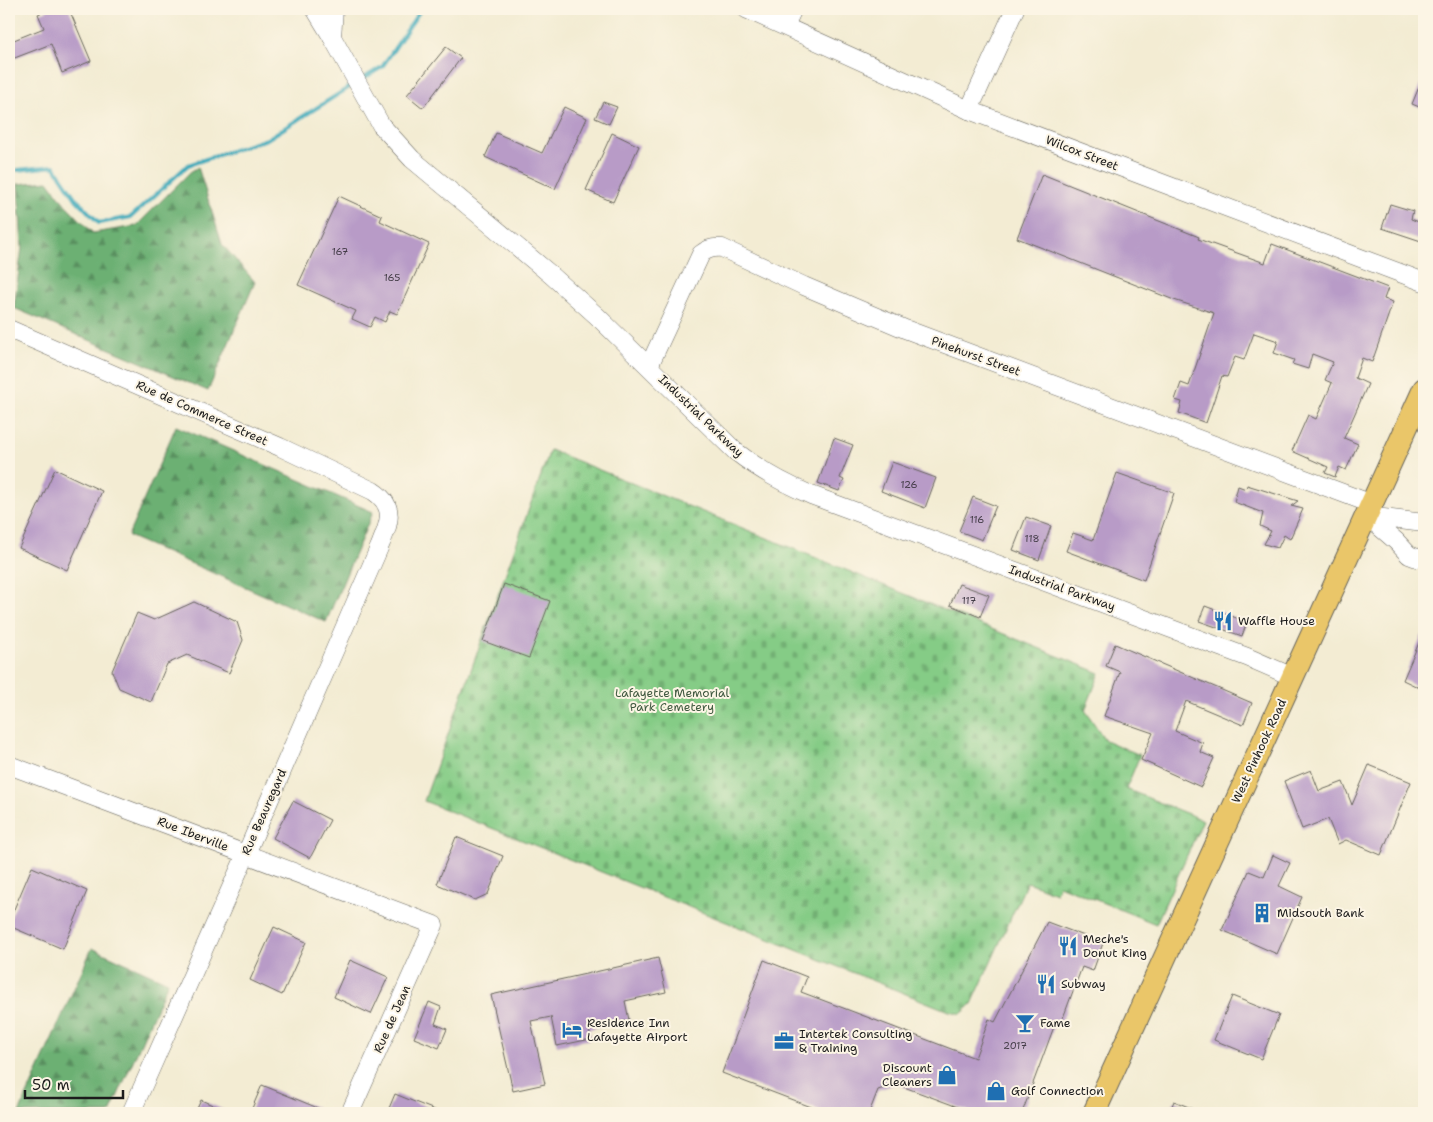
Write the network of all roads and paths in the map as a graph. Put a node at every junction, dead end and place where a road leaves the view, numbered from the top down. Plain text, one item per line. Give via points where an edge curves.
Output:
1 (315, 9) edge
2 (334, 9) edge
3 (746, 9) edge
4 (793, 9) edge
5 (1015, 9) edge
6 (785, 26) junction
7 (334, 41) junction
8 (969, 110) junction
9 (1424, 282) edge
10 (9, 329) edge
11 (649, 366) junction
12 (1424, 388) edge
13 (388, 508) joint
14 (1369, 510) junction
15 (1424, 523) edge
16 (1424, 558) edge
17 (1293, 677) junction
18 (9, 765) edge
19 (246, 854) junction
20 (434, 925) joint
21 (131, 1113) edge
22 (350, 1113) edge
23 (1094, 1113) edge

1 - 7 street, Industrial Parkway
2 - 7 street
3 - 6 street, Wilcox Street
4 - 6 street
5 - 8 street
6 - 8 street, Wilcox Street
7 - 11 street, Industrial Parkway via 376,118 395,142 550,274
8 - 9 street, Wilcox Street
10 - 13 street, Rue de Commerce Street via 280,447 372,492
11 - 14 street, Pinehurst Street via 701,254 715,247 722,248 905,329
11 - 17 street, Industrial Parkway via 735,451 789,486
12 - 14 main road, West Pinhook Road
13 - 19 street, Rue Beauregard via 387,529
14 - 15 street
14 - 16 street via 1409,555
14 - 17 main road, West Pinhook Road
17 - 23 main road, West Pinhook Road
18 - 19 street, Rue Iberville
19 - 20 street, Rue Iberville
19 - 21 street, Rue Beauregard
20 - 22 street, Rue de Jean

